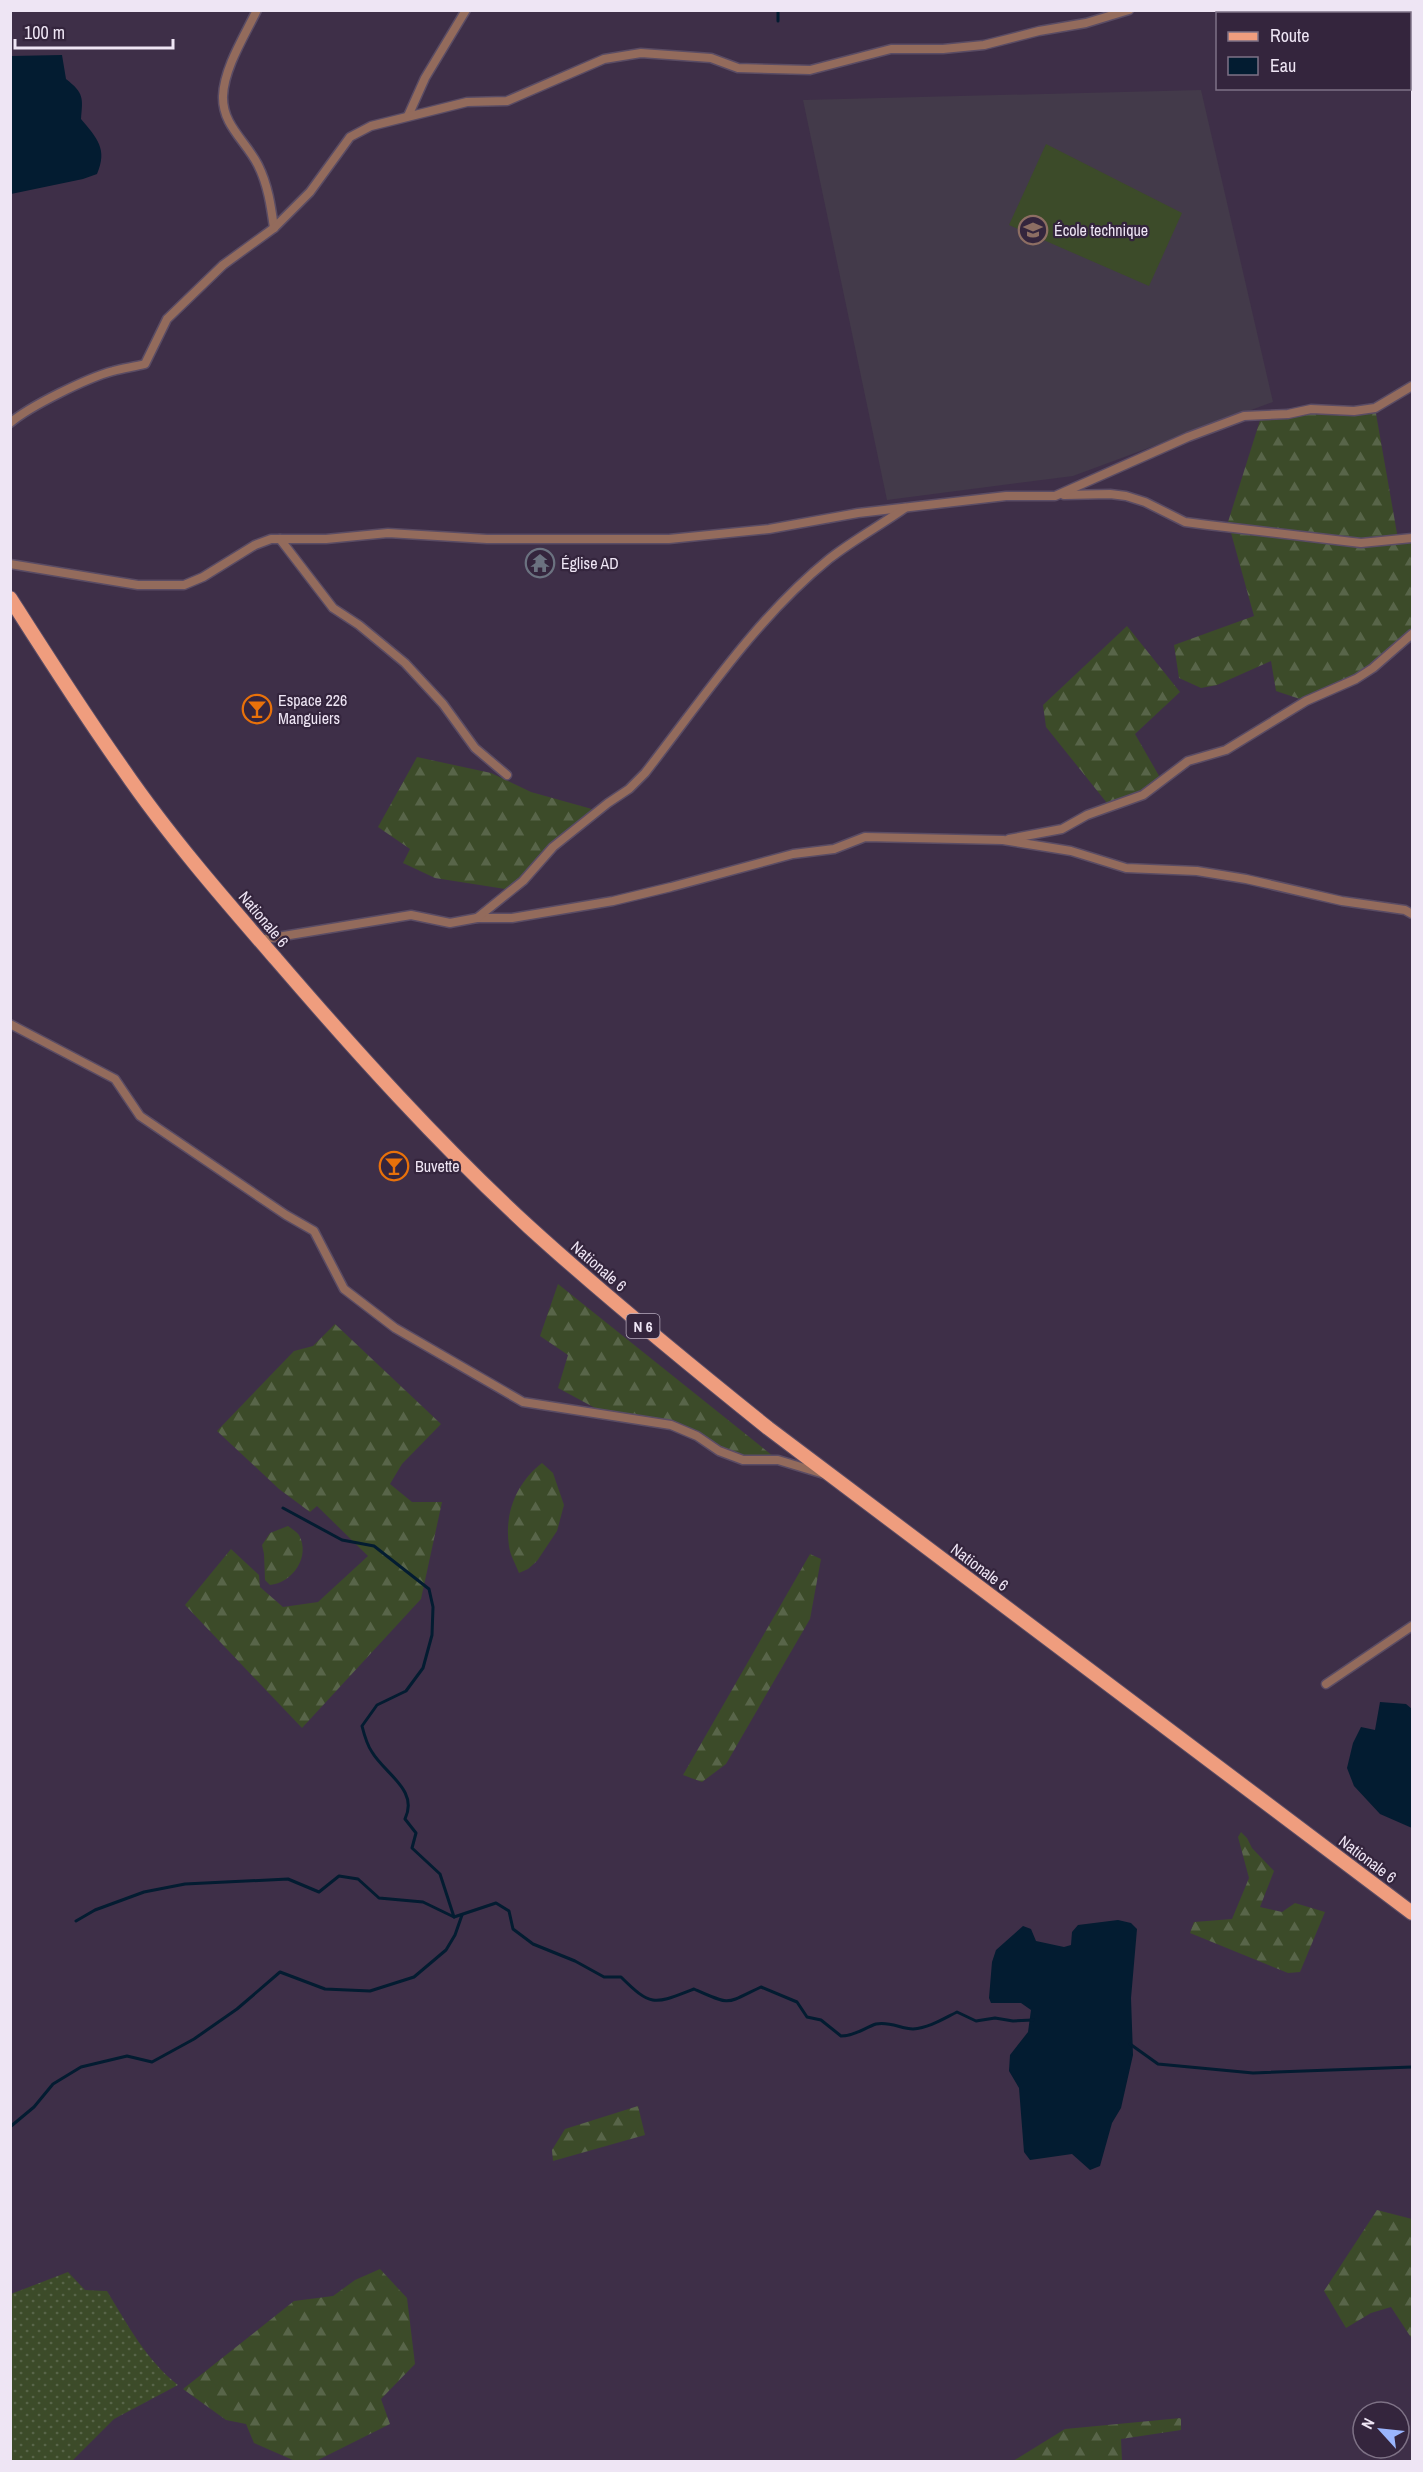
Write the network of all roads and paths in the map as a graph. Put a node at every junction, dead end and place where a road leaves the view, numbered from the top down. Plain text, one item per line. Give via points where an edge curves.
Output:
1 (257, 10) edge
2 (466, 10) edge
3 (1129, 10) edge
4 (408, 116) junction
5 (274, 228) junction
6 (1413, 386) edge
7 (10, 423) edge
8 (1055, 496) junction
9 (906, 507) junction
10 (1413, 538) edge
11 (280, 539) junction
12 (11, 563) edge
13 (10, 598) edge
14 (1413, 634) edge
15 (507, 775) dead end
16 (1003, 840) junction
17 (1410, 911) edge
18 (477, 918) junction
19 (259, 940) junction
20 (10, 1024) edge
21 (834, 1477) junction
22 (1413, 1626) edge
23 (1326, 1684) dead end
24 (1413, 1913) edge

1 - 5 street via 234,56 223,95 225,115 258,165 270,196
2 - 4 street via 425,78
3 - 4 street via 984,45 891,49 810,70 738,68 711,58 641,53 604,59 507,101 467,102
4 - 5 street via 371,126 350,137 310,192
5 - 7 street via 223,265 167,319 145,363 111,371
6 - 8 street via 1375,408 1244,416
8 - 9 street via 1006,496
8 - 10 street via 1126,496 1185,522 1361,543
9 - 11 street via 769,529 669,538 487,539 388,533
9 - 18 street via 830,558 783,602 645,773 553,847 523,881
11 - 12 street via 255,545 184,585 138,585
11 - 15 street via 333,608 405,663 443,704 475,748
13 - 19 main road, Nationale 6 / N 6 via 124,772
14 - 16 street via 1356,679 1306,701 1226,750 1188,761 1143,795 1088,814 1062,829
16 - 17 street via 1071,851 1126,868 1207,873
16 - 18 street via 865,837 834,849 777,858 613,901 512,918
18 - 19 street via 450,923 411,915
19 - 21 main road, Nationale 6 / N 6 via 414,1114 529,1227 703,1376
20 - 21 street via 115,1079 140,1116 314,1231 344,1289 395,1329 523,1402 671,1425 743,1460 778,1460
21 - 24 main road, Nationale 6 / N 6
22 - 23 street

